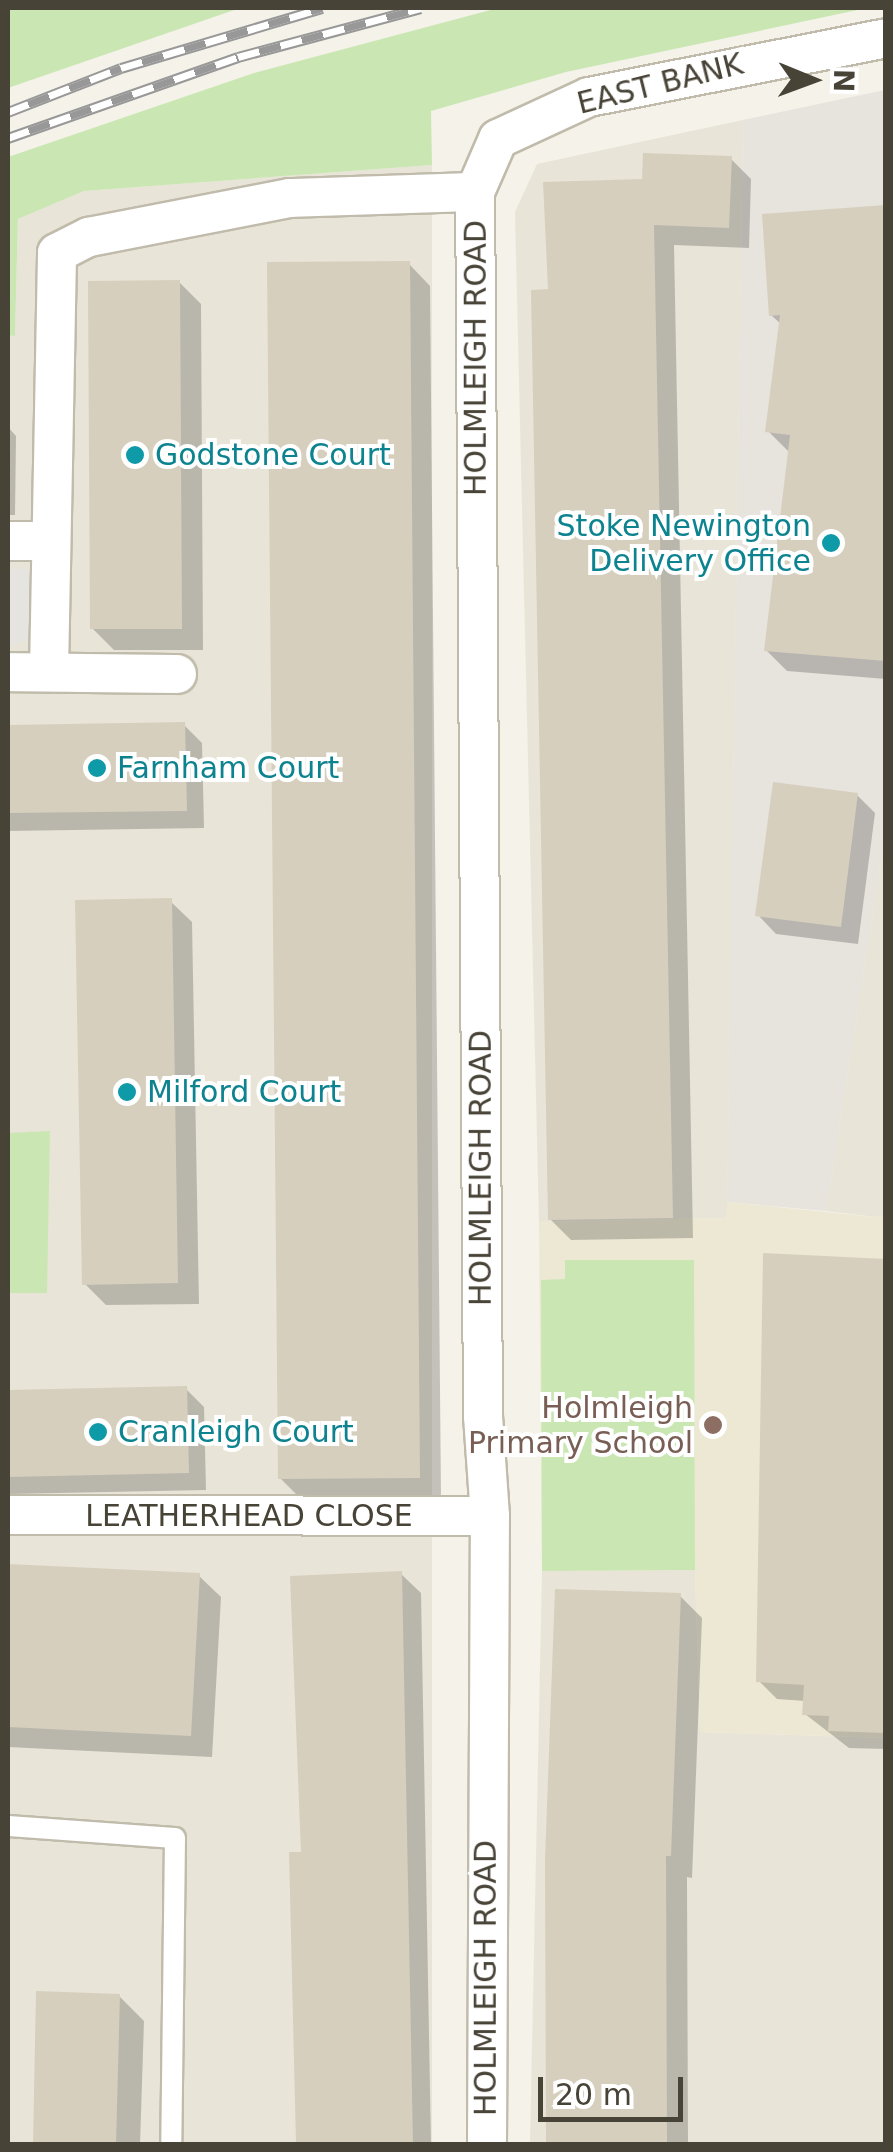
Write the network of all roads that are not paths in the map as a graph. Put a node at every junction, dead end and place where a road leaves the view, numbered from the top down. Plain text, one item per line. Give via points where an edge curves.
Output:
1 (886, 38) edge
2 (475, 192) junction
3 (8, 541) edge
4 (49, 541) junction
5 (8, 672) edge
6 (49, 672) junction
7 (177, 674) dead end
8 (8, 1515) edge
9 (490, 1516) junction
10 (8, 1826) edge
11 (171, 2144) edge
12 (487, 2144) edge

1 - 2 street, EAST BANK via 589,97 498,140
2 - 4 street via 290,198 89,237 57,253
2 - 9 street, HOLMLEIGH ROAD via 482,1416
3 - 4 street
4 - 6 street
5 - 6 street
6 - 7 street
8 - 9 street, LEATHERHEAD CLOSE
9 - 12 street, HOLMLEIGH ROAD
10 - 11 lane via 175,1838

